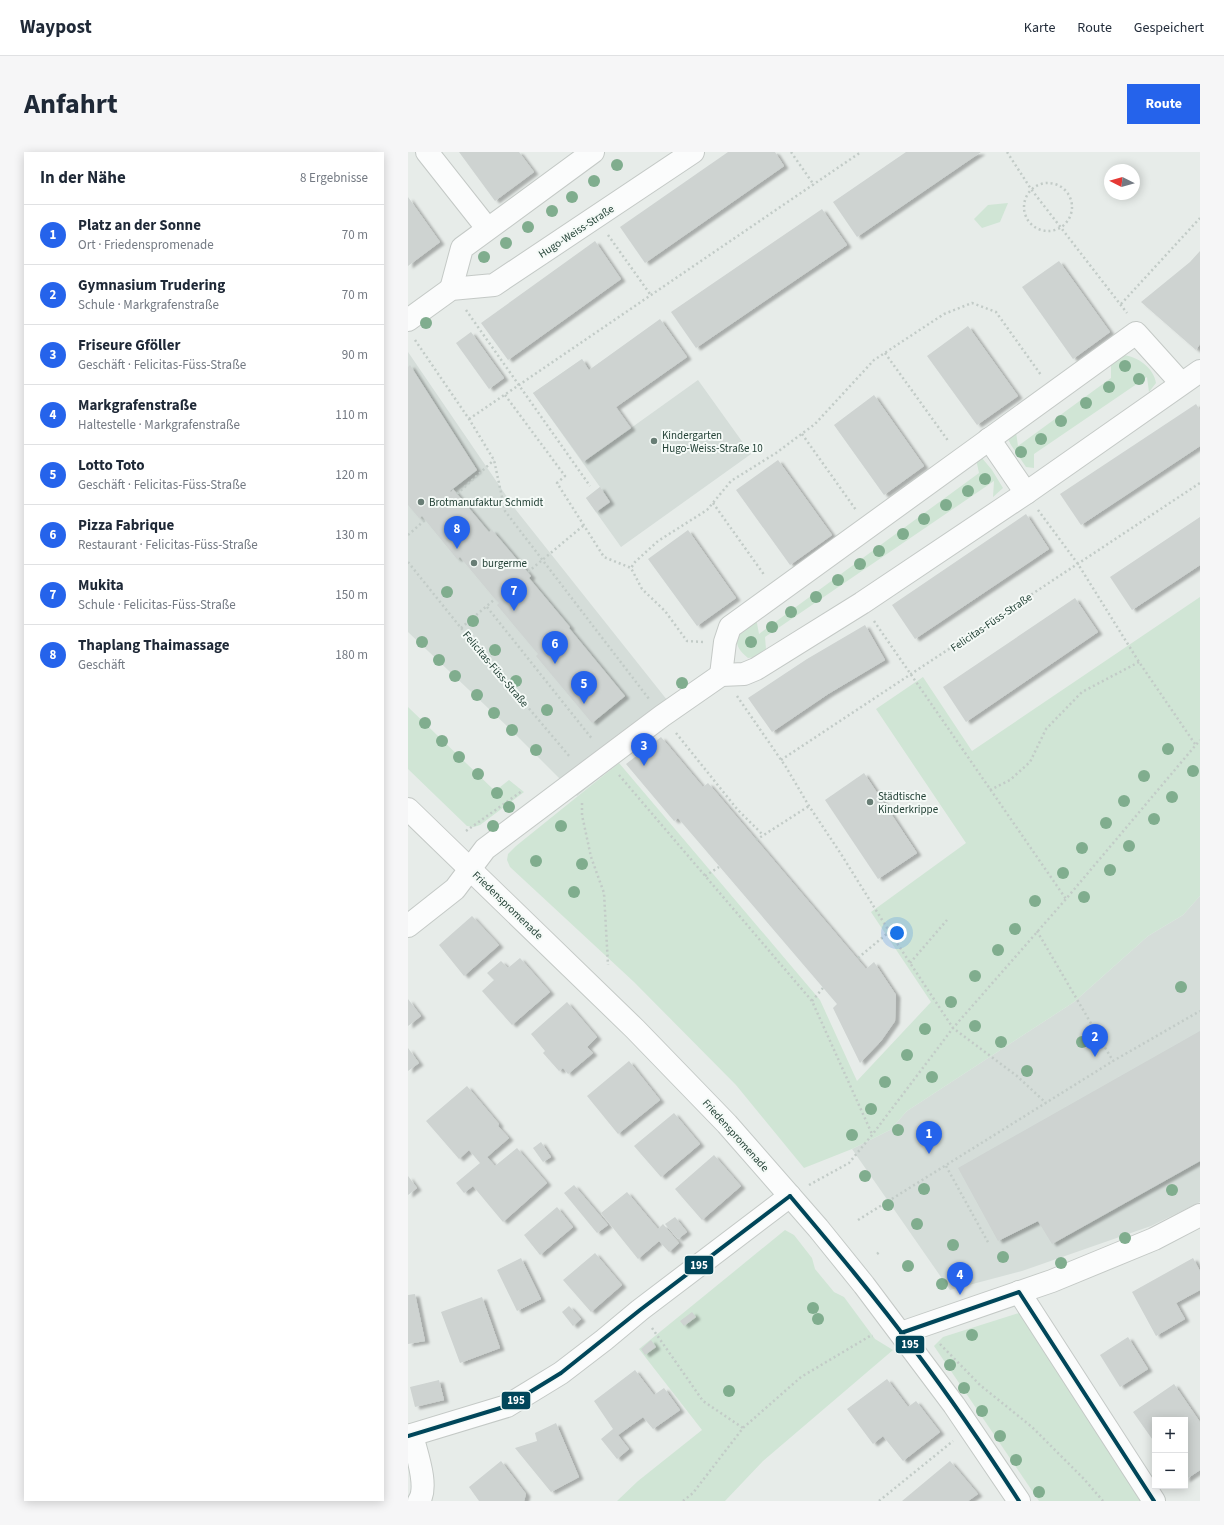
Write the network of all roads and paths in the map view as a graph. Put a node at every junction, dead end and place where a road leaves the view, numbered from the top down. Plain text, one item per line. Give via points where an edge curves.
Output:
1 (427, 152) edge
2 (693, 152) edge
3 (791, 152) edge
4 (861, 152) edge
5 (1007, 152) edge
6 (579, 156) edge
7 (814, 185) junction
8 (1031, 189) junction
9 (596, 218) junction
10 (1200, 218) edge
11 (488, 228) junction
12 (1061, 228) junction
13 (451, 289) junction
14 (650, 294) junction
15 (1121, 304) junction
16 (1126, 310) dead end
17 (410, 328) edge
18 (885, 353) junction
19 (1200, 371) edge
20 (1181, 383) junction
21 (518, 386) junction
22 (505, 394) junction
23 (1052, 394) junction
24 (469, 419) junction
25 (802, 434) junction
26 (990, 439) junction
27 (494, 460) junction
28 (962, 460) junction
29 (1200, 483) edge
30 (590, 486) dead end
31 (1026, 493) junction
32 (457, 494) dead end
33 (713, 503) junction
34 (425, 520) dead end
35 (584, 525) junction
36 (868, 527) junction
37 (408, 535) edge
38 (542, 560) junction
39 (408, 562) edge
40 (1078, 564) junction
41 (631, 568) junction
42 (528, 572) dead end
43 (778, 592) junction
44 (495, 599) dead end
45 (862, 603) junction
46 (486, 607) junction
47 (461, 628) junction
48 (725, 642) junction
49 (1139, 662) junction
50 (721, 675) junction
51 (910, 675) junction
52 (662, 716) junction
53 (593, 740) dead end
54 (1200, 740) edge
55 (1195, 744) junction
56 (605, 759) junction
57 (781, 760) junction
58 (583, 776) junction
59 (990, 790) junction
60 (809, 806) junction
61 (408, 809) edge
62 (763, 836) junction
63 (756, 840) dead end
64 (720, 867) dead end
65 (471, 869) junction
66 (705, 876) junction
67 (1066, 899) junction
68 (947, 920) dead end
69 (408, 926) edge
70 (1037, 931) junction
71 (889, 932) junction
72 (858, 958) dead end
73 (910, 963) junction
74 (608, 965) dead end
75 (823, 988) dead end
76 (812, 1001) junction
77 (1200, 1011) edge
78 (953, 1028) junction
79 (1113, 1061) junction
80 (1046, 1103) junction
81 (872, 1135) junction
82 (946, 1166) junction
83 (810, 1185) dead end
84 (790, 1196) junction
85 (1200, 1215) edge
86 (858, 1220) dead end
87 (989, 1244) dead end
88 (881, 1251) dead end
89 (877, 1254) dead end
90 (1019, 1292) junction
91 (640, 1310) junction
92 (930, 1323) junction
93 (901, 1333) junction
94 (969, 1427) junction
95 (743, 1428) junction
96 (410, 1436) edge
97 (419, 1501) edge
98 (684, 1501) edge
99 (879, 1501) edge
100 (1020, 1501) edge
101 (1103, 1501) edge
102 (1154, 1501) edge

1 - 11 street
2 - 9 street, Hugo-Weiss-Straße
3 - 7 path
4 - 7 path
5 - 8 path
6 - 11 street
7 - 14 path
8 - 12 path
8 - 12 path via 1023,208 1030,224 1045,232
8 - 12 path via 1046,182 1054,183 1068,192 1072,200 1072,212 1068,222
9 - 13 street, Hugo-Weiss-Straße via 494,285
9 - 14 path
10 - 15 path
11 - 13 street via 462,248
12 - 15 path
13 - 17 street
13 - 21 path
14 - 21 path
15 - 16 path
17 - 24 path
18 - 23 path via 944,314 972,303 996,312 1046,381
18 - 25 path via 874,360 815,424
18 - 28 path
19 - 20 street
20 - 23 street via 1136,333
20 - 31 street
21 - 22 path
21 - 30 path
22 - 24 path
22 - 35 path via 565,476 558,483
23 - 26 street
24 - 27 path
25 - 33 path via 731,481
25 - 36 path
26 - 28 street
26 - 31 street
27 - 32 path
27 - 38 path via 505,511
28 - 36 street
29 - 40 path, Felicitas-Füss-Straße
31 - 40 path
31 - 45 street
33 - 41 path via 707,510 658,541
33 - 43 path
34 - 37 path
35 - 38 path
35 - 41 path via 604,557
36 - 43 street
38 - 42 path
38 - 52 path
39 - 47 path, Felicitas-Füss-Straße
40 - 49 path
40 - 51 path, Felicitas-Füss-Straße
41 - 48 path via 642,589 665,611 687,641
43 - 48 street via 730,627
44 - 46 path
45 - 50 street via 756,669 744,674
45 - 51 path
46 - 47 path
46 - 53 path
47 - 58 path, Felicitas-Füss-Straße
48 - 50 street
49 - 55 path
49 - 59 path via 1082,692 1046,729 1030,762 1010,780
50 - 52 street
50 - 57 path
51 - 57 path, Felicitas-Füss-Straße
51 - 59 path
52 - 56 street
52 - 62 path via 737,809
54 - 55 path
55 - 67 path
56 - 58 street
56 - 66 path
57 - 60 path
58 - 65 street via 485,850
58 - 74 path via 582,815 591,857 604,893
59 - 67 path
60 - 62 path
60 - 71 path
61 - 65 street, Friedenspromenade
62 - 63 path
64 - 66 path
65 - 69 street via 455,889
65 - 84 street, Friedenspromenade via 671,1065
66 - 76 path
67 - 70 path
68 - 73 path
70 - 78 path
70 - 79 path
71 - 72 path
71 - 73 path
73 - 78 path
75 - 76 path
76 - 81 path
77 - 79 path
78 - 80 path via 1017,1076
78 - 81 path
79 - 80 path
80 - 82 path
81 - 83 path via 848,1163
82 - 86 path
82 - 87 path
84 - 91 street
84 - 93 street, Friedenspromenade
85 - 90 street via 1154,1239
88 - 89 path
90 - 92 street
90 - 102 street
91 - 95 path via 703,1401
91 - 96 street via 561,1373 507,1406
92 - 93 street
92 - 101 path via 934,1338 970,1376 1032,1427
93 - 94 street, Friedenspromenade
93 - 95 path via 870,1336 853,1345 802,1377
94 - 99 path
94 - 100 street, Friedenspromenade
95 - 98 path
96 - 97 street via 423,1481 422,1498

